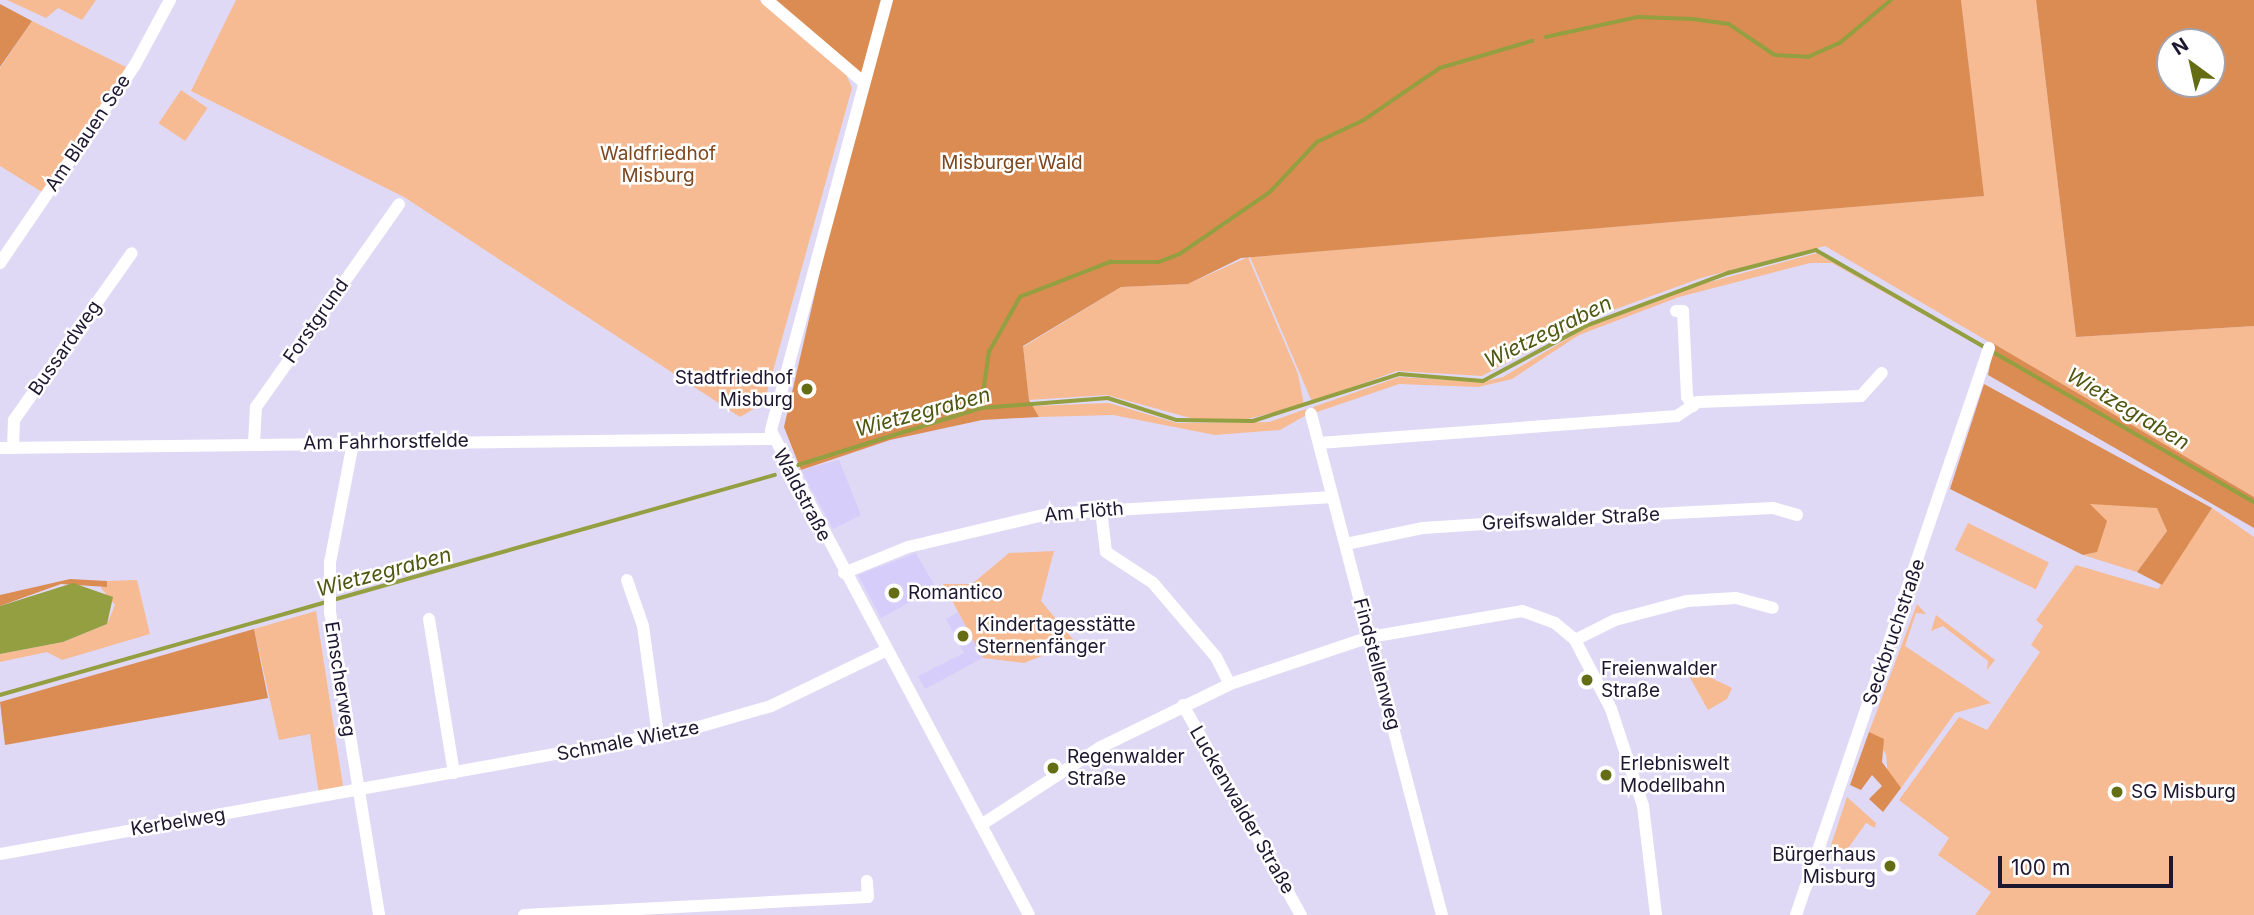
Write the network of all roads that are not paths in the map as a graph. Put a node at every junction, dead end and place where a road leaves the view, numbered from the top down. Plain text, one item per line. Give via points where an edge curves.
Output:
1 (170, 0) edge
2 (767, 0) edge
3 (887, 0) edge
4 (861, 80) junction
5 (399, 204) dead end
6 (132, 253) dead end
7 (0, 263) edge
8 (1676, 311) dead end
9 (1989, 348) dead end
10 (1882, 373) dead end
11 (1693, 406) junction
12 (1311, 414) dead end
13 (772, 439) junction
14 (353, 443) junction
15 (1320, 443) junction
16 (254, 444) junction
17 (6, 448) edge
18 (1332, 497) junction
19 (1101, 510) junction
20 (1797, 516) dead end
21 (1346, 544) junction
22 (844, 573) junction
23 (627, 580) dead end
24 (1773, 608) dead end
25 (429, 620) dead end
26 (1370, 637) junction
27 (1575, 640) junction
28 (886, 650) junction
29 (1230, 684) junction
30 (1183, 705) junction
31 (658, 736) junction
32 (454, 773) junction
33 (358, 793) junction
34 (981, 825) junction
35 (0, 854) edge
36 (867, 881) dead end
37 (379, 915) edge
38 (524, 915) edge
39 (1029, 915) edge
40 (1301, 915) edge
41 (1442, 915) edge
42 (1656, 915) edge
43 (1796, 915) edge

1 - 7 street, Am Blauen See via 135,65
2 - 4 street
3 - 4 street, Waldstraße
4 - 13 street, Waldstraße via 772,410
5 - 16 street, Forstgrund via 256,407
6 - 17 street, Bussardweg via 14,420
8 - 11 street via 1683,311 1687,397
9 - 43 street, Seckbruchstraße
10 - 11 street via 1861,396
11 - 15 street via 1677,416
12 - 15 street, Findstellenweg
13 - 14 street, Am Fahrhorstfelde
13 - 22 street, Waldstraße
14 - 16 street, Am Fahrhorstfelde
14 - 33 street, Emscherweg via 329,592
15 - 18 street, Findstellenweg
16 - 17 street, Am Fahrhorstfelde
18 - 19 street, Am Flöth
18 - 21 street, Findstellenweg
19 - 22 street, Am Flöth via 1018,519 908,547
19 - 29 street via 1106,552 1153,583 1216,657
20 - 21 street, Greifswalder Straße via 1773,508 1595,517 1423,528
21 - 26 street, Findstellenweg
22 - 28 street, Waldstraße
23 - 31 street via 643,626
24 - 27 street via 1736,598 1687,601 1615,620
25 - 32 street
26 - 27 street via 1510,611 1545,618
26 - 29 street
26 - 41 street, Findstellenweg
27 - 42 street via 1629,755 1644,812
28 - 31 street, Schmale Wietze via 771,706
28 - 34 street, Waldstraße
29 - 30 street
30 - 34 street via 1099,748
30 - 40 street, Luckenwalder Straße
31 - 32 street, Schmale Wietze
32 - 33 street, Schmale Wietze
33 - 35 street, Kerbelweg
33 - 37 street, Emscherweg
34 - 39 street, Waldstraße
36 - 38 street via 868,897

